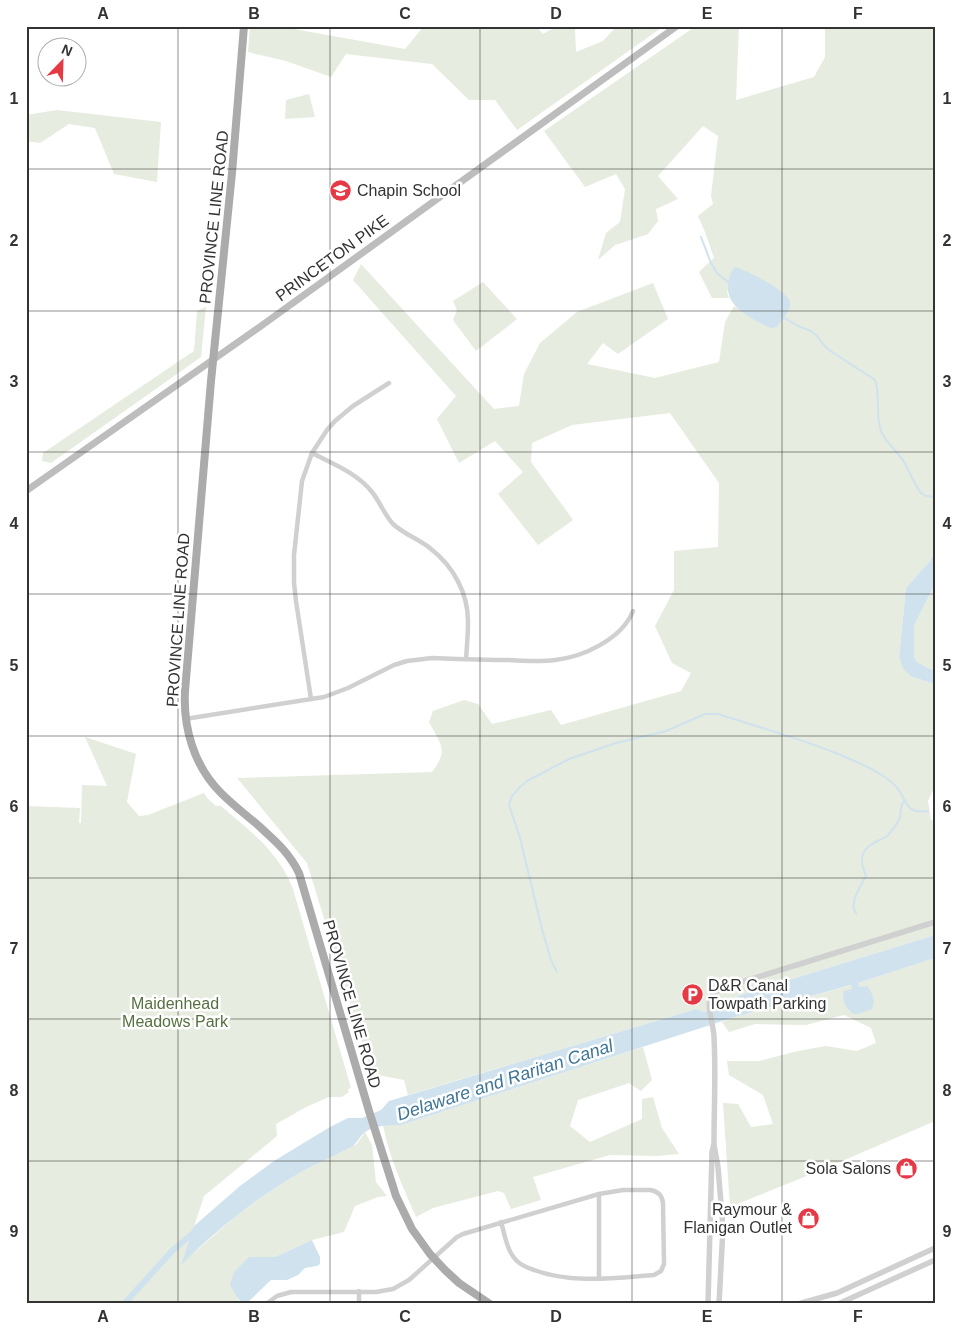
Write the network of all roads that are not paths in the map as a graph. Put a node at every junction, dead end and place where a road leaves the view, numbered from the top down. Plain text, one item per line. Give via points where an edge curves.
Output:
1 (244, 26) edge
2 (677, 26) edge
3 (213, 360) junction
4 (389, 383) dead end
5 (312, 452) junction
6 (26, 491) edge
7 (633, 611) dead end
8 (466, 659) junction
9 (311, 699) junction
10 (185, 718) junction
11 (935, 922) edge
12 (714, 1143) junction
13 (664, 1187) dead end
14 (658, 1192) junction
15 (599, 1194) junction
16 (501, 1222) junction
17 (935, 1248) edge
18 (434, 1259) junction
19 (912, 1259) junction
20 (935, 1260) edge
21 (915, 1269) junction
22 (599, 1278) junction
23 (359, 1291) junction
24 (266, 1304) edge
25 (359, 1304) edge
26 (490, 1304) edge
27 (708, 1304) edge
28 (719, 1304) edge
29 (798, 1304) edge
30 (838, 1304) edge

1 - 3 main road, PROVINCE LINE ROAD
2 - 3 main road, PRINCETON PIKE
3 - 6 main road, PRINCETON PIKE
3 - 10 main road, PROVINCE LINE ROAD via 184,691
4 - 5 street via 340,416
5 - 8 street via 357,477 372,492 392,522 447,564 459,584 466,606
5 - 9 street via 300,493 294,567
7 - 8 street via 627,623 612,637 570,657 545,662
8 - 9 street via 432,658 407,662 382,670 338,693
9 - 10 street
10 - 18 main road, PROVINCE LINE ROAD via 192,747 212,782 280,845 299,872 393,1189 403,1213
11 - 12 street via 729,986 713,994 710,1006
12 - 27 street
12 - 28 street via 723,1228
13 - 14 street
14 - 15 street via 623,1190
14 - 22 street via 663,1202 663,1272
15 - 16 street
15 - 22 street
16 - 18 street via 457,1237
16 - 22 street via 510,1251 522,1265 553,1276
17 - 19 street
18 - 23 street via 393,1289
18 - 26 main road, PROVINCE LINE ROAD via 459,1283
19 - 21 street
19 - 29 street via 836,1293
20 - 21 street
21 - 30 street
23 - 24 street via 292,1292 277,1296
23 - 25 street

